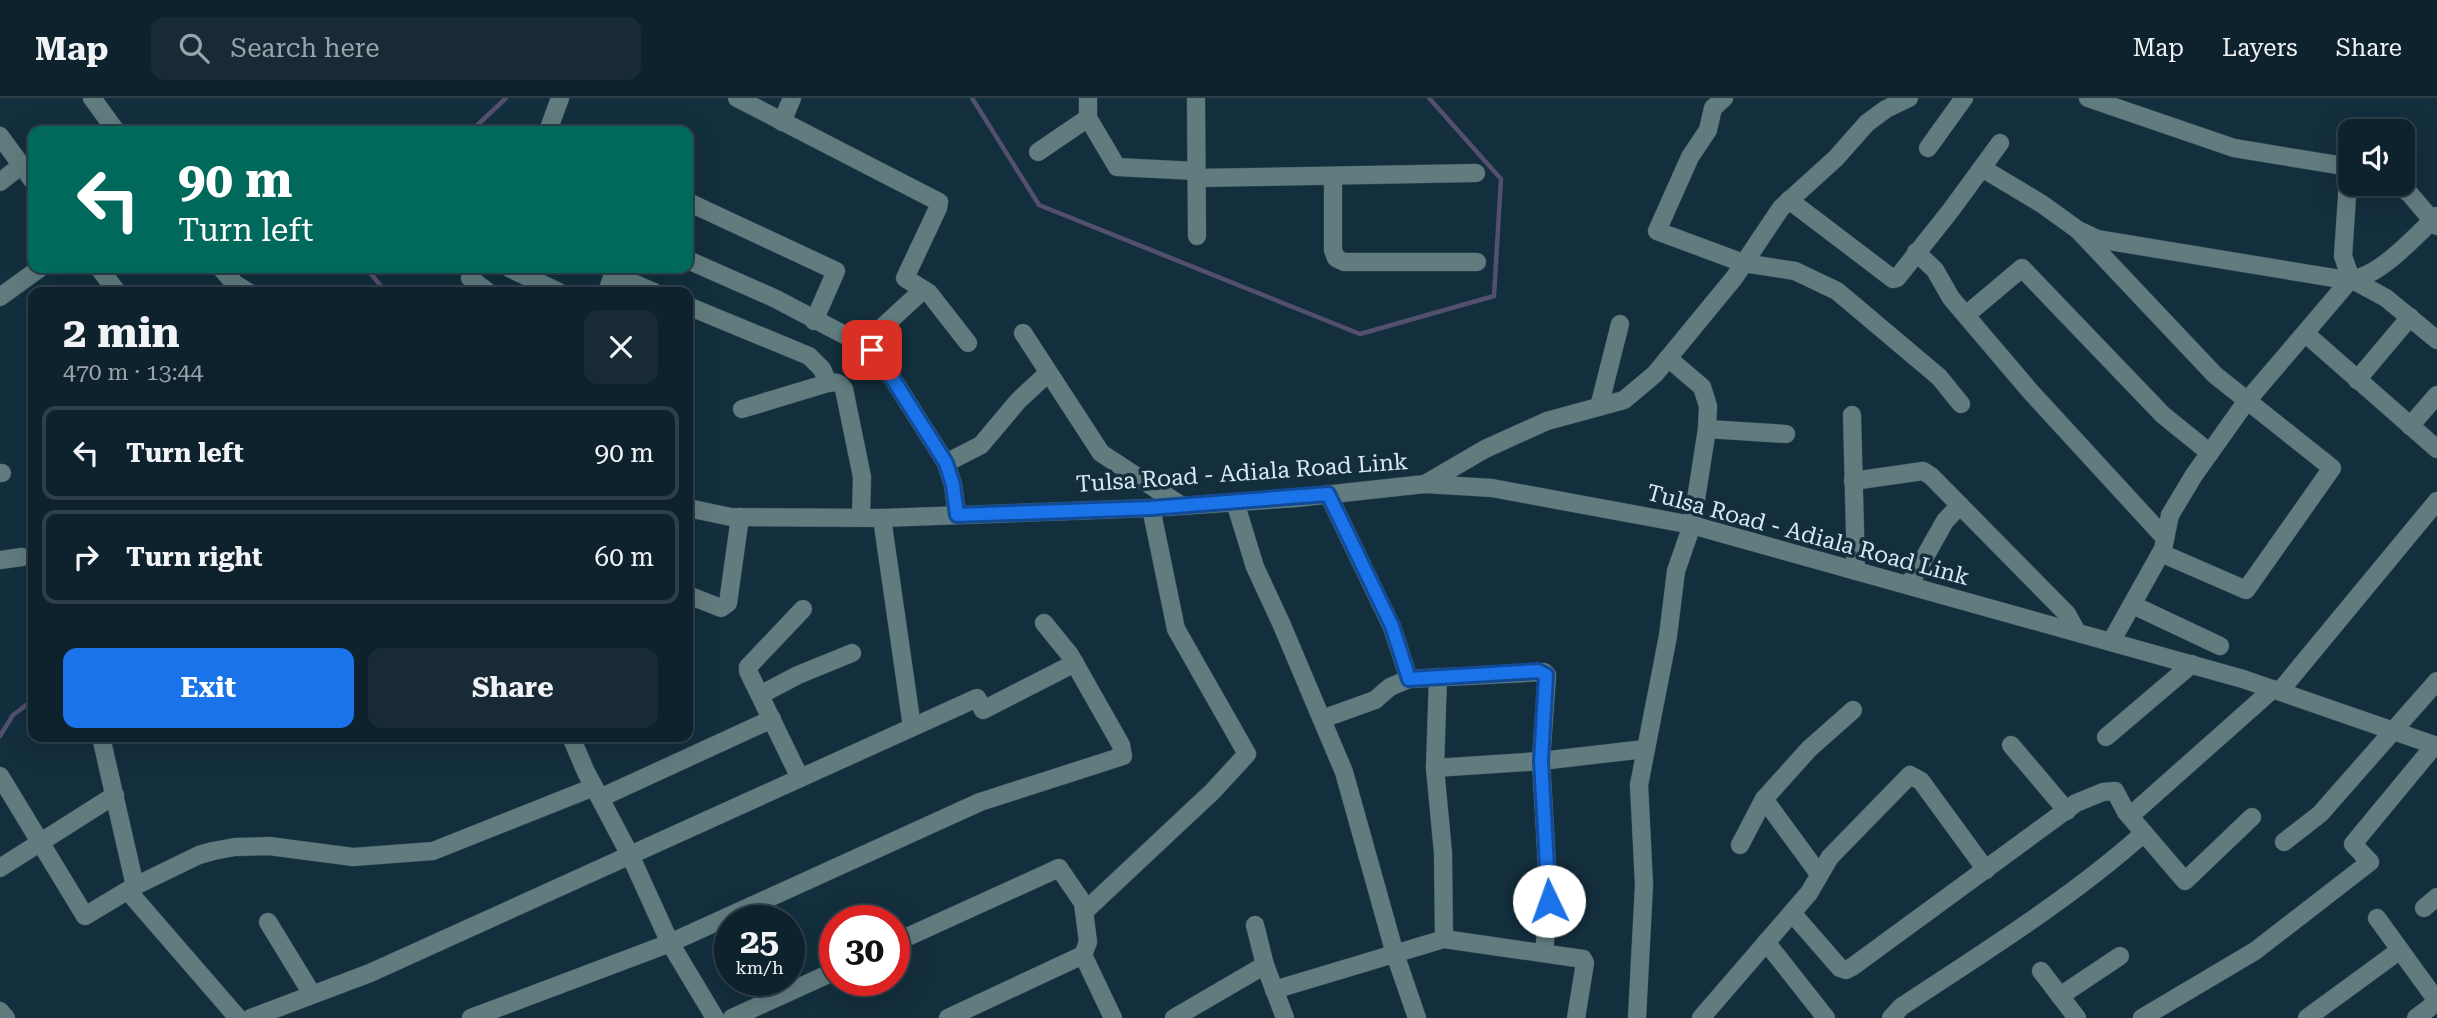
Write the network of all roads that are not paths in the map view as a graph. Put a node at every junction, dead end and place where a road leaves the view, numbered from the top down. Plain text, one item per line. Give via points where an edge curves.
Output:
1 (92, 98) edge
2 (561, 98) edge
3 (737, 98) edge
4 (792, 98) edge
5 (1088, 98) edge
6 (1195, 98) edge
7 (1724, 98) edge
8 (1909, 98) edge
9 (1965, 98) edge
10 (2088, 98) edge
11 (1884, 103) edge
12 (1088, 118) junction
13 (782, 122) junction
14 (112, 126) edge
15 (550, 126) edge
16 (0, 136) edge
17 (2000, 143) dead end
18 (1928, 148) dead end
19 (1038, 152) dead end
20 (22, 165) junction
21 (2338, 165) edge
22 (1982, 168) junction
23 (1476, 173) dead end
24 (28, 174) edge
25 (1196, 175) junction
26 (1332, 176) junction
27 (0, 182) edge
28 (2346, 196) edge
29 (2411, 196) edge
30 (1789, 200) junction
31 (693, 204) edge
32 (2435, 221) edge
33 (2078, 230) junction
34 (1197, 236) dead end
35 (1916, 252) junction
36 (693, 262) edge
37 (1478, 262) dead end
38 (1743, 263) junction
39 (33, 273) edge
40 (519, 273) edge
41 (470, 278) dead end
42 (612, 278) edge
43 (2351, 279) junction
44 (482, 287) edge
45 (549, 287) edge
46 (639, 287) edge
47 (923, 290) junction
48 (0, 298) edge
49 (693, 308) edge
50 (1966, 315) junction
51 (2410, 317) junction
52 (814, 321) junction
53 (1620, 324) dead end
54 (1023, 333) dead end
55 (2306, 334) junction
56 (2437, 340) edge
57 (968, 343) dead end
58 (863, 345) junction
59 (1668, 358) junction
60 (1048, 373) junction
61 (2357, 380) junction
62 (828, 383) junction
63 (2437, 395) edge
64 (2246, 402) junction
65 (1961, 404) dead end
66 (1599, 407) junction
67 (742, 410) dead end
68 (1852, 415) dead end
69 (2410, 426) junction
70 (1707, 429) junction
71 (1786, 434) dead end
72 (2437, 449) edge
73 (2210, 453) junction
74 (946, 463) junction
75 (1853, 481) junction
76 (1425, 484) junction
77 (1328, 494) junction
78 (2437, 501) edge
79 (1235, 502) junction
80 (1960, 505) junction
81 (1182, 506) junction
82 (1151, 508) junction
83 (693, 509) edge
84 (957, 515) junction
85 (740, 517) junction
86 (861, 517) junction
87 (882, 518) junction
88 (1692, 525) junction
89 (2163, 545) junction
90 (22, 557) dead end
91 (0, 560) edge
92 (1856, 570) junction
93 (1909, 585) junction
94 (693, 598) edge
95 (2133, 604) junction
96 (803, 609) dead end
97 (1044, 622) dead end
98 (2077, 632) junction
99 (2111, 642) junction
100 (2220, 646) dead end
101 (852, 653) dead end
102 (1075, 663) junction
103 (2192, 664) junction
104 (1438, 677) junction
105 (1409, 679) junction
106 (2437, 681) edge
107 (2276, 690) junction
108 (760, 695) junction
109 (1853, 710) dead end
110 (772, 719) junction
111 (1322, 719) junction
112 (912, 727) junction
113 (2392, 731) junction
114 (2106, 737) dead end
115 (102, 742) edge
116 (573, 742) edge
117 (2011, 745) dead end
118 (2436, 746) edge
119 (1645, 750) junction
120 (1541, 761) junction
121 (1435, 768) junction
122 (0, 776) edge
123 (800, 778) junction
124 (597, 792) junction
125 (115, 795) junction
126 (1764, 799) junction
127 (2067, 811) junction
128 (2130, 816) junction
129 (2252, 817) dead end
130 (2144, 833) junction
131 (41, 842) junction
132 (2284, 842) dead end
133 (1740, 845) dead end
134 (631, 857) junction
135 (0, 868) edge
136 (1986, 870) junction
137 (1819, 874) junction
138 (132, 888) junction
139 (1085, 911) junction
140 (1792, 913) junction
141 (2377, 918) dead end
142 (268, 922) dead end
143 (1255, 925) dead end
144 (910, 936) edge
145 (1444, 939) junction
146 (1766, 942) junction
147 (670, 943) junction
148 (2400, 950) junction
149 (1544, 952) junction
150 (1395, 954) junction
151 (1083, 955) junction
152 (2120, 956) dead end
153 (1265, 965) junction
154 (2041, 971) dead end
155 (819, 978) edge
156 (1273, 990) junction
157 (312, 994) junction
158 (2060, 996) junction
159 (2437, 1002) edge
160 (0, 1011) edge
161 (6, 1018) edge
162 (238, 1018) edge
163 (251, 1018) edge
164 (471, 1018) edge
165 (715, 1018) edge
166 (732, 1018) edge
167 (948, 1018) edge
168 (1113, 1018) edge
169 (1174, 1018) edge
170 (1285, 1018) edge
171 (1417, 1018) edge
172 (1576, 1018) edge
173 (1637, 1018) edge
174 (1701, 1018) edge
175 (1826, 1018) edge
176 (1891, 1018) edge
177 (2077, 1018) edge
178 (2142, 1018) edge
179 (2308, 1018) edge
180 (2416, 1018) edge

1 - 14 street
2 - 15 street
3 - 13 street
4 - 13 street
5 - 12 street
6 - 25 street
7 - 38 street via 1713,108 1708,130 1690,157 1657,231
8 - 11 street
9 - 18 street
10 - 21 street via 2234,148
11 - 30 street via 1836,158
12 - 19 street
12 - 25 street via 1116,167
13 - 47 street via 939,202 905,278
16 - 20 street
17 - 22 street
20 - 24 street
20 - 27 street
22 - 33 street
22 - 35 street
23 - 26 street
25 - 26 street
25 - 34 street
26 - 37 street via 1336,258 1344,262
28 - 43 street via 2343,256
29 - 32 street
30 - 35 street via 1889,278 1897,278
30 - 38 street
31 - 52 street via 836,271
32 - 43 street via 2378,268
33 - 43 street via 2137,247
33 - 64 street via 2215,376
35 - 50 street via 1936,270
36 - 52 street
38 - 59 street
38 - 65 street via 1795,271 1838,291 1939,377
39 - 48 street
40 - 45 street
41 - 44 street
42 - 46 street
43 - 51 street
43 - 55 street
47 - 57 street
47 - 58 street
49 - 62 street via 809,356
50 - 73 street via 2022,268 2163,415
50 - 89 street
51 - 56 street
51 - 61 street
52 - 58 street
53 - 66 street
54 - 60 street
55 - 61 street
55 - 64 street
58 - 74 street via 877,354
59 - 66 street via 1623,400
59 - 70 street via 1702,387 1708,406
60 - 74 street via 981,445
60 - 81 street via 1101,453
61 - 69 street
62 - 67 street
62 - 86 street via 844,388 862,477
63 - 69 street
64 - 73 street
64 - 89 street via 2332,468 2246,590
66 - 76 street via 1547,421 1485,449
68 - 75 street
69 - 72 street
70 - 71 street
70 - 88 street
73 - 89 street via 2170,515
74 - 84 street
75 - 80 street via 1923,471
75 - 92 street
76 - 77 street, Tulsa Road - Adiala Road Link
76 - 88 street, Tulsa Road - Adiala Road Link via 1492,488
77 - 79 street, Tulsa Road - Adiala Road Link
77 - 105 street via 1392,626
78 - 107 street
79 - 81 street, Tulsa Road - Adiala Road Link
79 - 111 street via 1255,567
80 - 93 street via 1945,521
80 - 98 street via 2067,614
81 - 82 street, Tulsa Road - Adiala Road Link
82 - 84 street, Tulsa Road - Adiala Road Link
82 - 139 street via 1176,629 1247,754
83 - 85 street, Tulsa Road - Adiala Road Link
84 - 87 street, Tulsa Road - Adiala Road Link
85 - 86 street, Tulsa Road - Adiala Road Link
85 - 94 street via 728,603 721,608
86 - 87 street, Tulsa Road - Adiala Road Link
87 - 112 street
88 - 92 street, Tulsa Road - Adiala Road Link
88 - 119 street via 1676,571
89 - 95 street
90 - 91 street
92 - 93 street, Tulsa Road - Adiala Road Link
93 - 98 street, Tulsa Road - Adiala Road Link
95 - 99 street
95 - 100 street
96 - 108 street via 748,667
97 - 102 street
98 - 99 street, Tulsa Road - Adiala Road Link
99 - 103 street, Tulsa Road - Adiala Road Link
101 - 108 street
102 - 112 street via 983,710 977,698
102 - 147 street via 1124,756 980,802
103 - 107 street, Tulsa Road - Adiala Road Link
103 - 114 street
104 - 105 street
104 - 120 street via 1544,673
104 - 121 street
105 - 111 street via 1375,700
106 - 113 street
107 - 113 street, Tulsa Road - Adiala Road Link
107 - 128 street
108 - 110 street
109 - 126 street
110 - 123 street
110 - 124 street
111 - 150 street via 1344,772
112 - 123 street
113 - 118 street, Tulsa Road - Adiala Road Link
113 - 132 street via 2320,814
115 - 125 street
116 - 124 street
117 - 127 street
118 - 178 street via 2353,844 2371,862 2255,951
119 - 120 street
119 - 173 street via 1639,785 1644,885
120 - 121 street
120 - 149 street via 1549,901
121 - 145 street via 1443,853
122 - 131 street
123 - 134 street
124 - 134 street
124 - 138 street via 433,851 353,857 269,846 235,847 199,855
125 - 131 street
125 - 138 street
126 - 133 street
126 - 137 street
127 - 128 street via 2076,803 2115,791
127 - 136 street
128 - 130 street
129 - 130 street via 2185,881
130 - 176 street via 2094,874
131 - 135 street
131 - 138 street via 85,916
134 - 147 street
134 - 157 street via 370,973
136 - 137 street via 1921,781 1910,775
136 - 140 street via 1846,970
137 - 140 street
138 - 162 street
139 - 144 street via 1059,868
139 - 151 street via 1088,942
140 - 146 street
141 - 148 street
142 - 157 street
143 - 153 street
145 - 149 street
145 - 150 street
146 - 174 street
146 - 175 street
147 - 164 street
147 - 165 street
148 - 159 street
148 - 179 street
149 - 172 street via 1583,958
150 - 156 street
150 - 171 street
151 - 167 street
151 - 168 street
152 - 158 street
153 - 156 street
153 - 169 street
154 - 158 street
155 - 166 street
156 - 170 street
157 - 163 street
158 - 177 street
159 - 180 street
160 - 161 street

